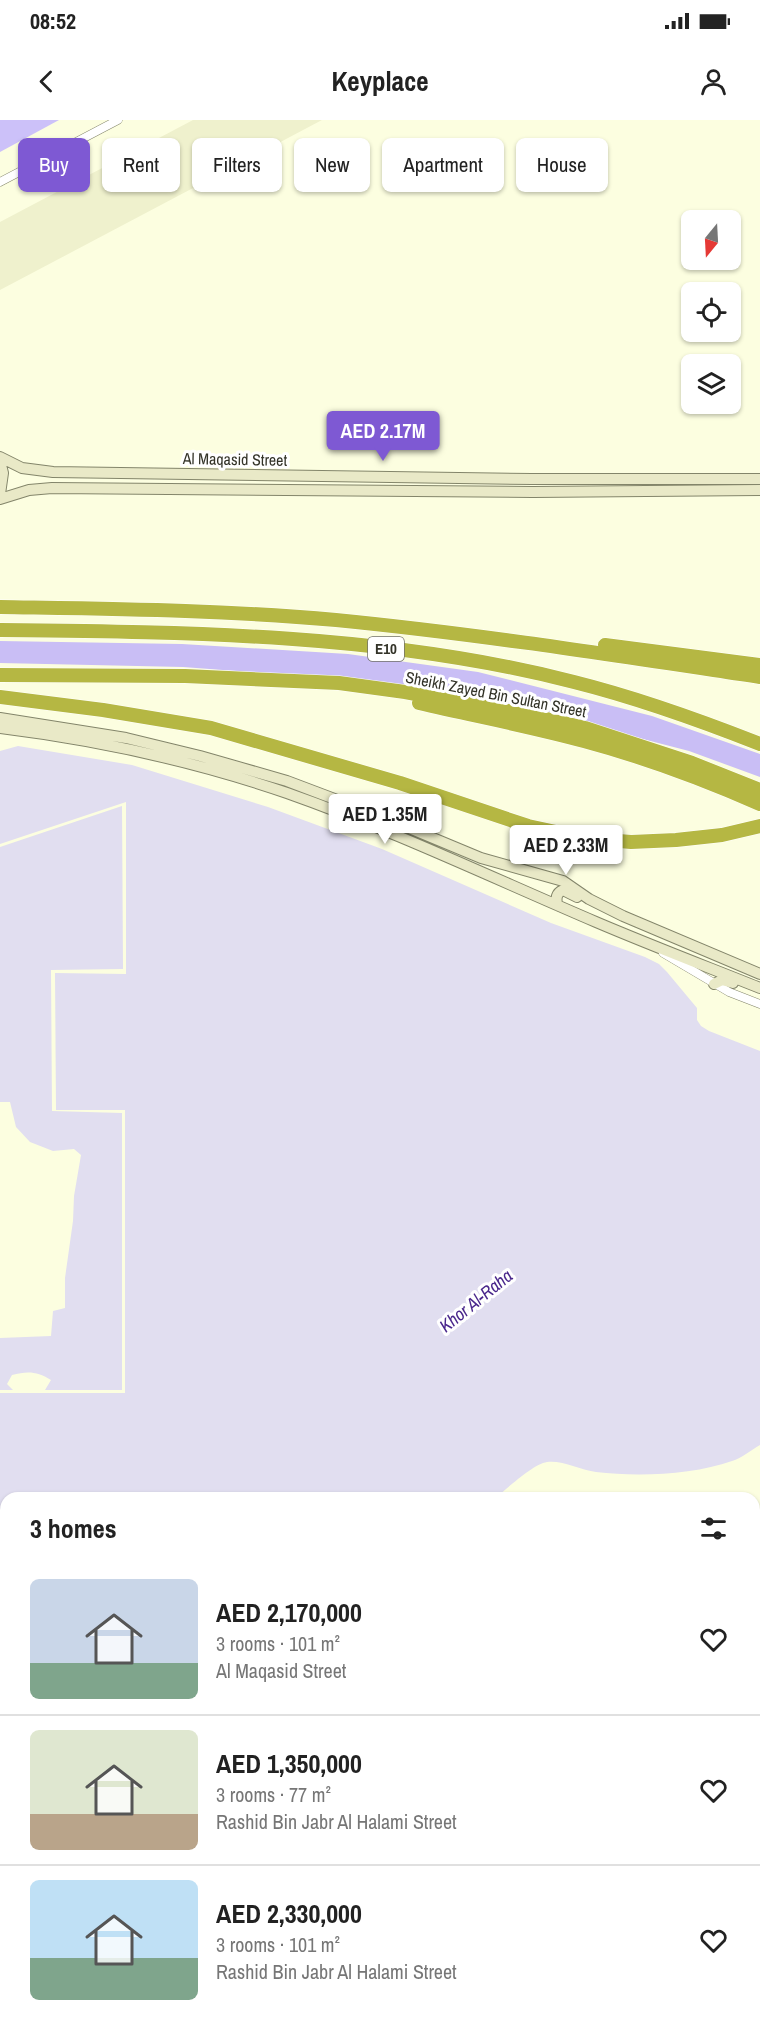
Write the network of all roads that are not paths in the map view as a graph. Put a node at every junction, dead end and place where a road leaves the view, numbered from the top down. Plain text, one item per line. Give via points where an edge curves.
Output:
1 (118, 120) edge
2 (0, 182) edge
3 (0, 459) edge
4 (760, 479) edge
5 (760, 489) edge
6 (0, 494) edge
7 (0, 499) edge
8 (1, 606) edge
9 (0, 630) edge
10 (534, 643) junction
11 (760, 665) edge
12 (0, 675) edge
13 (760, 677) edge
14 (339, 683) junction
15 (0, 697) edge
16 (0, 718) edge
17 (0, 728) edge
18 (760, 744) edge
19 (760, 790) edge
20 (760, 804) edge
21 (760, 826) edge
22 (557, 904) junction
23 (607, 908) junction
24 (650, 944) junction
25 (760, 974) edge
26 (714, 984) junction
27 (760, 989) edge
28 (760, 1004) edge

1 - 2 street
3 - 4 main road, Al Maqasid Street via 22,468 53,472
3 - 6 main road
5 - 7 main road, Al Maqasid Street via 533,492 52,488
8 - 10 highway via 275,616
9 - 18 highway, Sheikh Zayed Bin Sultan Street / E10 via 313,640 440,656 507,667 639,700
10 - 11 highway via 593,644
10 - 13 highway
12 - 14 highway, Sheikh Zayed Bin Sultan Street via 185,676
14 - 19 highway, Sheikh Zayed Bin Sultan Street via 474,704 585,728
14 - 20 highway via 603,747
15 - 21 highway via 211,728 528,825 584,838 676,840
16 - 23 main road via 126,738 287,781 481,858 563,881
17 - 22 main road via 124,749 284,792
22 - 23 main road via 557,895 563,890 598,908
22 - 24 main road
23 - 25 main road
24 - 26 street
24 - 27 main road
26 - 27 main road via 722,980
26 - 28 street

